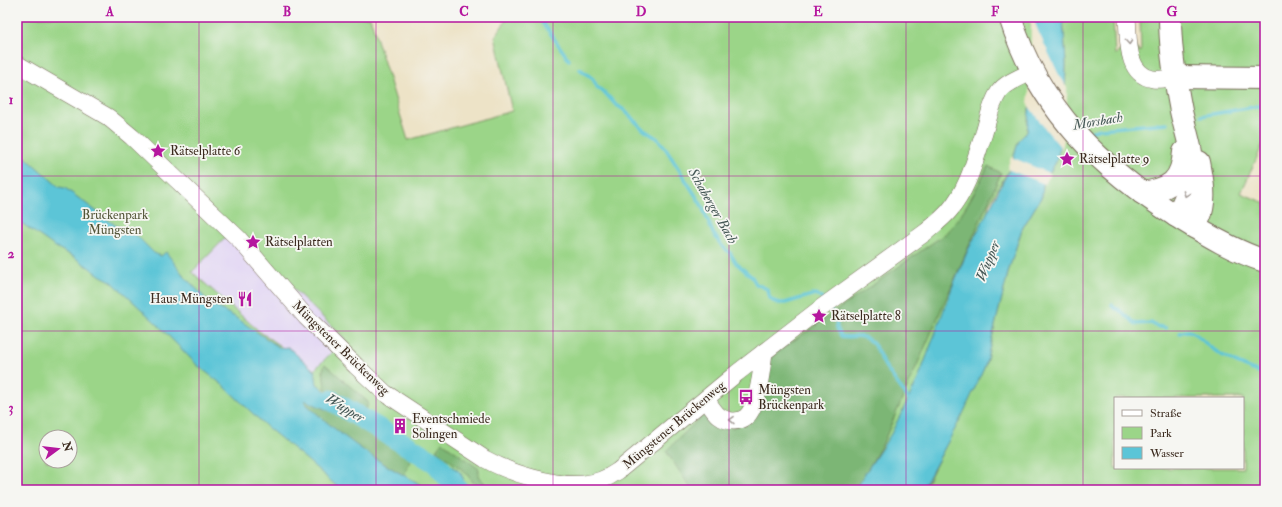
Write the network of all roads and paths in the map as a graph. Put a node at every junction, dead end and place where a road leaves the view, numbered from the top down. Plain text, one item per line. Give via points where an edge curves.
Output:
1 (1010, 17) edge
2 (1127, 17) edge
3 (1170, 17) edge
4 (17, 64) edge
5 (1033, 71) junction
6 (1175, 77) junction
7 (1265, 78) edge
8 (1187, 138) junction
9 (1142, 193) junction
10 (1185, 222) junction
11 (1265, 261) edge
12 (764, 352) junction
13 (706, 399) junction

1 - 5 main road
2 -> 6 street via 1133,66 1146,77
3 - 6 main road via 1170,44
4 - 13 street, Müngstener Brückenweg via 108,117 132,137 239,239 306,317 385,393 485,459 510,471 550,481 572,485 590,484 618,471
5 - 9 main road via 1066,123 1104,163
5 - 12 street, Müngstener Brückenweg via 999,92 968,180 949,211 926,232 824,305
6 - 7 main road
6 - 8 main road
8 - 9 main road via 1184,161 1174,181 1157,191
8 - 10 main road via 1192,172 1182,206
9 - 10 main road
10 - 11 main road via 1239,251
12 - 13 street, Müngstener Brückenweg
12 -> 13 street via 760,384 746,416 736,421 723,419

